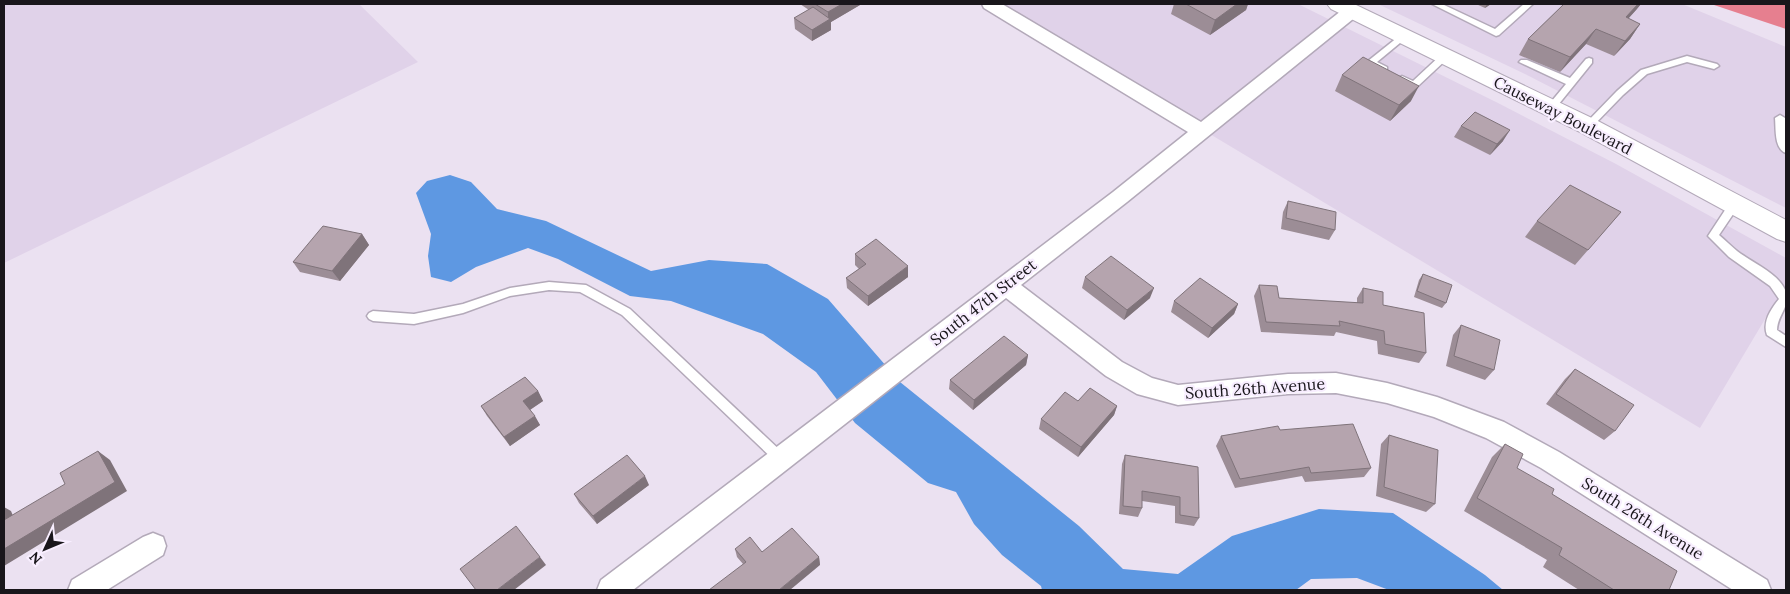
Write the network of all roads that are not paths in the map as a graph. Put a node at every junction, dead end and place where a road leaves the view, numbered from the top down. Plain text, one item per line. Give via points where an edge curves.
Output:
1 (990, 4) edge
2 (1436, 4) edge
3 (1530, 4) edge
4 (1345, 7) edge
5 (1403, 36) junction
6 (1444, 56) junction
7 (1589, 61) dead end
8 (1524, 62) dead end
9 (1714, 66) dead end
10 (1572, 83) junction
11 (1552, 108) junction
12 (1780, 118) dead end
13 (1588, 126) junction
14 (1201, 131) junction
15 (1786, 150) edge
16 (1735, 204) junction
17 (1786, 232) edge
18 (1004, 285) junction
19 (373, 316) dead end
20 (1786, 342) edge
21 (780, 458) junction
22 (153, 546) dead end
23 (82, 590) edge
24 (611, 590) edge
25 (1757, 590) edge

1 - 14 street
2 - 3 lane via 1496,33
4 - 5 main road, Causeway Boulevard
4 - 14 street, South 47th Street
5 - 6 main road, Causeway Boulevard
5 - 6 lane via 1372,63 1414,85
6 - 11 main road, Causeway Boulevard
7 - 10 lane
8 - 10 lane
9 - 13 lane via 1687,59 1644,72
10 - 11 lane
11 - 13 main road, Causeway Boulevard
12 - 15 lane
13 - 16 main road, Causeway Boulevard
14 - 18 street, South 47th Street
16 - 17 main road, Causeway Boulevard
16 - 20 lane via 1713,236 1774,283 1785,300 1770,322 1771,332
18 - 21 street, South 47th Street
18 - 25 street, South 26th Avenue via 1114,369 1146,387 1178,395 1336,382 1438,406 1494,430 1550,460
19 - 21 lane via 414,319 463,308 510,292 549,286 582,288 626,312
21 - 24 street, South 47th Street
22 - 23 street

